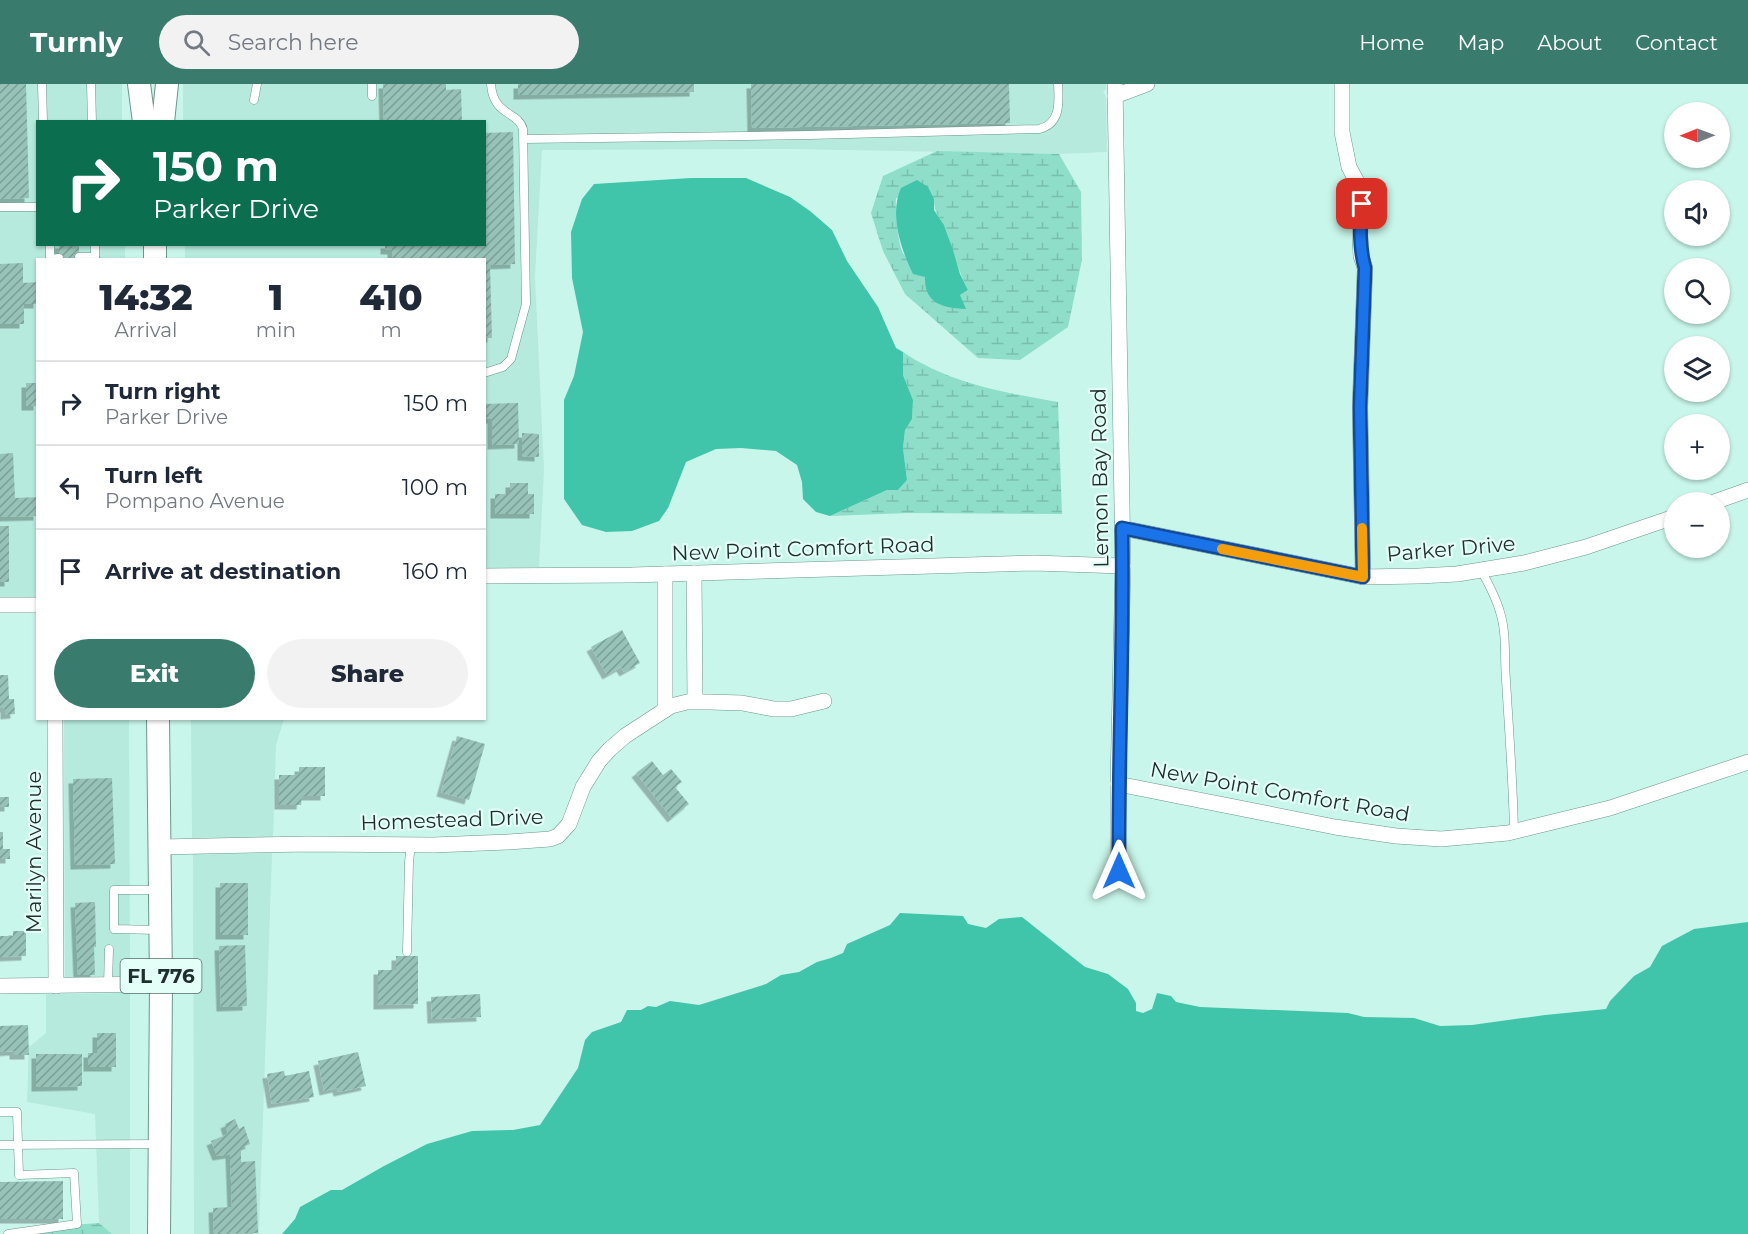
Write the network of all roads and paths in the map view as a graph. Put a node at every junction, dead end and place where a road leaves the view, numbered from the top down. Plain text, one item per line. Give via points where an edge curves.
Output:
1 (42, 84) edge
2 (91, 84) edge
3 (140, 84) edge
4 (167, 84) edge
5 (257, 84) edge
6 (372, 84) edge
7 (491, 84) edge
8 (1058, 84) edge
9 (1147, 84) edge
10 (1342, 84) edge
11 (1115, 90) edge
12 (372, 96) dead end
13 (254, 100) dead end
14 (43, 120) edge
15 (92, 120) edge
16 (144, 120) edge
17 (163, 120) edge
18 (524, 139) junction
19 (0, 207) edge
20 (36, 207) edge
21 (79, 257) dead end
22 (95, 258) edge
23 (486, 372) edge
24 (1748, 490) edge
25 (1730, 496) edge
26 (1664, 520) edge
27 (1122, 528) junction
28 (1123, 566) junction
29 (1481, 570) junction
30 (694, 573) junction
31 (665, 574) junction
32 (486, 576) edge
33 (1363, 577) junction
34 (0, 605) edge
35 (36, 605) edge
36 (694, 701) junction
37 (824, 701) dead end
38 (665, 710) junction
39 (55, 720) edge
40 (158, 720) edge
41 (1748, 762) edge
42 (1118, 784) junction
43 (1514, 832) junction
44 (411, 844) junction
45 (159, 847) junction
46 (1119, 871) dead end
47 (160, 890) junction
48 (160, 930) junction
49 (109, 949) dead end
50 (407, 952) dead end
51 (161, 984) junction
52 (108, 985) junction
53 (0, 986) edge
54 (56, 986) junction
55 (0, 1112) edge
56 (18, 1144) junction
57 (159, 1144) junction
58 (0, 1145) edge
59 (8, 1234) edge
60 (159, 1234) edge

1 - 14 lane
2 - 15 lane
3 - 16 main road
4 - 17 main road
5 - 13 lane
6 - 12 lane
7 - 18 lane via 499,107 522,125
8 - 18 lane via 1055,118 1046,128 1038,129
9 - 11 street
10 - 33 street via 1342,132 1349,167 1361,193 1361,256 1365,268 1360,407
11 - 27 street, Lemon Bay Road
18 - 23 lane via 526,304 511,359 503,367
19 - 20 lane
21 - 22 lane
24 - 25 street
26 - 29 street, Parker Drive via 1524,564
27 - 28 street, Lemon Bay Road
27 - 33 street, Parker Drive
28 - 30 street, New Point Comfort Road via 1034,563
28 - 42 street, Lemon Bay Road
29 - 33 street, Parker Drive
29 - 43 lane via 1495,597 1504,629
30 - 31 street, New Point Comfort Road
30 - 36 street
31 - 32 street, New Point Comfort Road
31 - 38 street
34 - 35 street
36 - 37 street, Homestead Drive via 791,709
36 - 38 street, Homestead Drive
38 - 44 street, Homestead Drive via 610,749 591,774 569,824 558,836 508,842
39 - 54 street, Marilyn Avenue
40 - 45 main road, FL 776
41 - 43 street, New Point Comfort Road via 1610,808
42 - 43 street, New Point Comfort Road via 1396,836 1441,839
42 - 46 street, Lemon Bay Road
44 - 45 street, Homestead Drive
44 - 50 lane
45 - 47 main road, FL 776
47 - 48 main road, FL 776
47 - 48 lane via 114,890 114,929
48 - 51 main road, FL 776
49 - 52 lane
51 - 52 street
51 - 57 main road, FL 776
52 - 54 street
53 - 54 street
55 - 56 lane via 16,1112
56 - 57 lane
56 - 58 lane
56 - 59 lane via 20,1175 74,1173 77,1224
57 - 60 main road, FL 776

